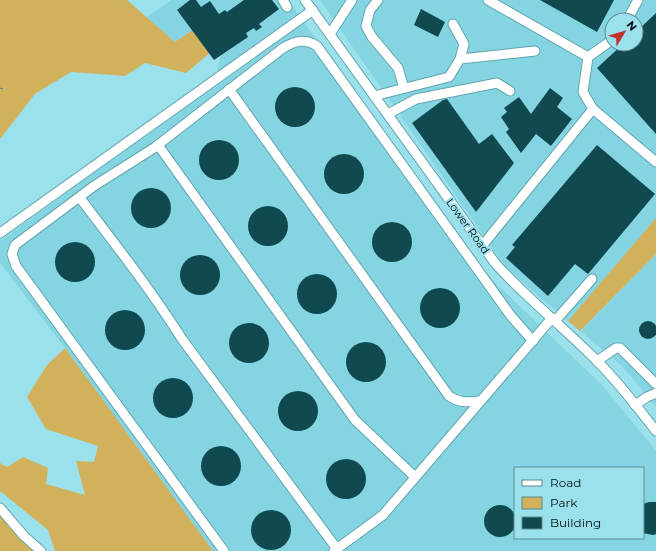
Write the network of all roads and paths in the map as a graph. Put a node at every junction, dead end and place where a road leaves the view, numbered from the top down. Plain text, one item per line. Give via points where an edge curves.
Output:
1 (306, 0) edge
2 (352, 0) edge
3 (378, 0) edge
4 (488, 0) edge
5 (638, 0) edge
6 (313, 10) junction
7 (631, 12) edge
8 (453, 24) dead end
9 (330, 34) junction
10 (604, 46) edge
11 (535, 51) dead end
12 (588, 57) junction
13 (460, 59) junction
14 (0, 88) edge
15 (404, 88) junction
16 (3, 89) dead end
17 (229, 89) junction
18 (510, 91) dead end
19 (374, 96) junction
20 (593, 109) junction
21 (388, 114) junction
22 (158, 146) junction
23 (656, 162) edge
24 (80, 198) junction
25 (0, 233) edge
26 (482, 246) junction
27 (592, 278) dead end
28 (553, 320) junction
29 (533, 341) junction
30 (597, 361) junction
31 (656, 384) edge
32 (656, 393) edge
33 (479, 402) junction
34 (635, 405) junction
35 (656, 431) edge
36 (415, 477) junction
37 (0, 508) edge
38 (336, 550) edge
39 (41, 551) edge
40 (224, 551) edge

1 - 6 street, Lower Road
2 - 9 street
3 - 15 street via 370,10 366,26 398,68
4 - 12 street
5 - 7 street
6 - 9 street, Lower Road
6 - 25 street
8 - 13 street via 464,44
9 - 19 street, Lower Road
10 - 12 street
11 - 13 street
12 - 20 street via 583,92
13 - 15 street via 449,77
14 - 16 path
15 - 19 street
17 - 22 street
17 - 29 street via 292,43 311,42 317,46 511,316
17 - 33 street via 449,396 464,403
18 - 21 street via 497,83 416,99
19 - 21 street, Lower Road
20 - 23 street
20 - 26 street
21 - 26 street, Lower Road
22 - 24 street via 94,186
22 - 36 street via 355,420
24 - 38 street
24 - 40 street via 15,245 12,254 16,266
26 - 28 street, Lower Road via 511,281
27 - 28 street
28 - 29 street
28 - 30 street, Lower Road
29 - 33 street
30 - 31 street via 620,348
30 - 34 street, Lower Road
32 - 34 street
33 - 36 street
34 - 35 street, Lower Road
36 - 38 street via 379,518
37 - 39 street

